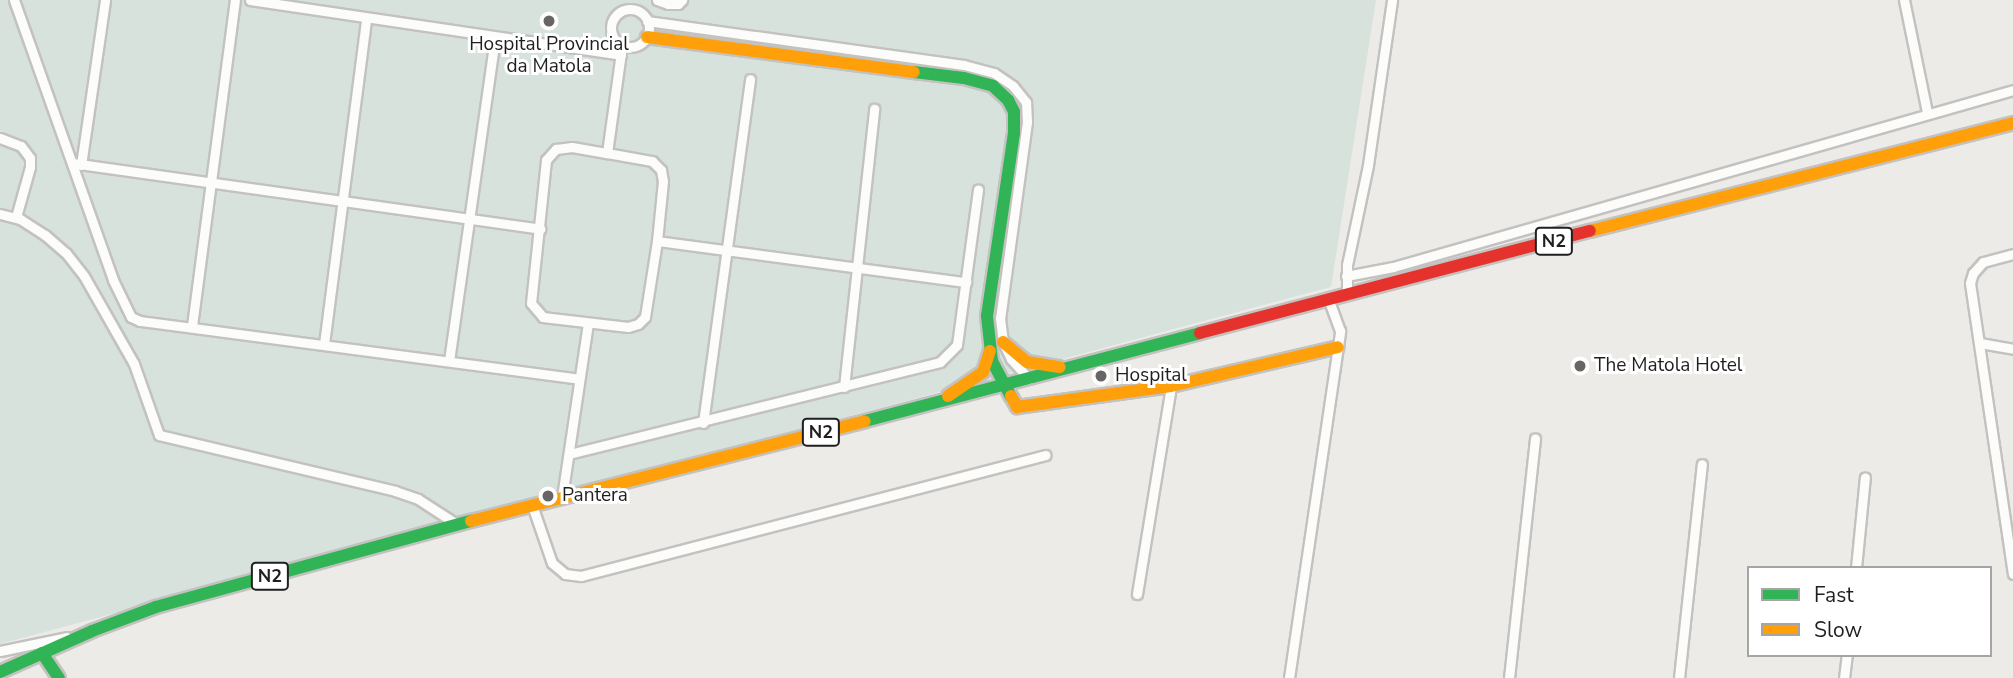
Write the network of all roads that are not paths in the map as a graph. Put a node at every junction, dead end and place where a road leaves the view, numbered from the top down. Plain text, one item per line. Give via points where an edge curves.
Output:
1 (14, 0) edge
2 (105, 0) edge
3 (235, 0) edge
4 (250, 0) edge
5 (657, 0) edge
6 (682, 0) edge
7 (1392, 0) edge
8 (1904, 0) edge
9 (634, 5) edge
10 (366, 19) junction
11 (647, 21) junction
12 (647, 37) junction
13 (495, 38) junction
14 (621, 50) junction
15 (750, 79) dead end
16 (2013, 90) edge
17 (874, 110) dead end
18 (1927, 112) junction
19 (2013, 123) edge
20 (0, 138) edge
21 (607, 153) junction
22 (76, 164) junction
23 (211, 183) junction
24 (978, 189) dead end
25 (344, 201) junction
26 (0, 214) edge
27 (16, 218) junction
28 (468, 218) junction
29 (540, 229) junction
30 (657, 241) junction
31 (728, 251) junction
32 (2013, 254) edge
33 (858, 268) junction
34 (1346, 276) junction
35 (966, 282) junction
36 (1347, 293) junction
37 (1328, 298) junction
38 (588, 323) junction
39 (192, 326) junction
40 (1003, 342) junction
41 (1980, 343) junction
42 (324, 344) junction
43 (1338, 347) junction
44 (2013, 349) edge
45 (990, 351) junction
46 (449, 361) junction
47 (1073, 368) junction
48 (578, 379) junction
49 (1029, 379) junction
50 (1171, 386) junction
51 (844, 387) junction
52 (1003, 387) junction
53 (935, 404) junction
54 (703, 423) junction
55 (1535, 438) dead end
56 (569, 454) junction
57 (1046, 455) dead end
58 (1702, 464) dead end
59 (1865, 477) dead end
60 (562, 497) junction
61 (532, 505) junction
62 (2009, 518) edge
63 (458, 525) junction
64 (1856, 566) edge
65 (2013, 574) edge
66 (1138, 594) dead end
67 (92, 631) junction
68 (0, 651) edge
69 (41, 653) junction
70 (1847, 657) edge
71 (0, 672) edge
72 (59, 678) edge
73 (1289, 678) edge
74 (1509, 678) edge
75 (1679, 678) edge
76 (1844, 678) edge

1 - 22 street
2 - 22 street
3 - 23 street
4 - 10 street
5 - 6 street via 678,4
7 - 34 street
8 - 18 street
9 - 11 street
9 - 14 street via 612,20 611,32
10 - 13 street
10 - 25 street
11 - 12 street
11 - 40 street via 964,65 994,73 1013,86 1026,102 1027,122 1000,318
12 - 14 street
12 - 45 main road via 964,78 993,86 1008,100 1014,122 987,316
13 - 14 street
13 - 28 street
14 - 21 street
15 - 31 street
16 - 18 street
17 - 33 street
18 - 34 street via 1854,137 1393,267
19 - 36 main road, N2
20 - 27 street via 21,146 30,158
21 - 29 street via 564,148 556,149 546,160
21 - 30 street via 652,162 661,170
22 - 23 street
22 - 39 street via 125,310 140,321
23 - 25 street
23 - 39 street
24 - 35 street
25 - 28 street
25 - 42 street
26 - 27 street
27 - 63 street via 66,253 84,276 134,364 159,435 395,491 418,499
28 - 29 street
28 - 46 street
29 - 38 street via 531,303 543,317
30 - 31 street
30 - 38 street via 645,317 628,327
31 - 33 street
31 - 54 street
32 - 41 street via 1983,262 1973,273 1970,283
33 - 35 street
33 - 51 street
34 - 36 street
35 - 51 street via 957,345 949,355 940,362
36 - 37 main road, N2
37 - 43 street via 1340,331
37 - 47 main road, N2
38 - 48 street
39 - 42 street
40 - 47 main road via 1027,362
40 - 49 street
41 - 44 street
41 - 62 street
42 - 46 street
43 - 50 main road
43 - 73 street
45 - 52 main road
45 - 53 main road via 978,377
46 - 48 street
47 - 49 main road, N2
48 - 56 street
49 - 52 main road, N2
50 - 52 main road via 1023,408 1011,401
50 - 66 street
51 - 54 street
52 - 53 main road, N2
53 - 60 main road, N2
54 - 56 street
55 - 74 street
56 - 60 street
57 - 61 street via 581,576 565,575 552,563
58 - 75 street
59 - 64 street
60 - 61 main road, N2
61 - 63 main road, N2
62 - 65 street
63 - 67 main road, N2 via 156,607
67 - 68 street
67 - 69 main road, N2
69 - 71 main road, N2
69 - 72 main road
70 - 76 street

